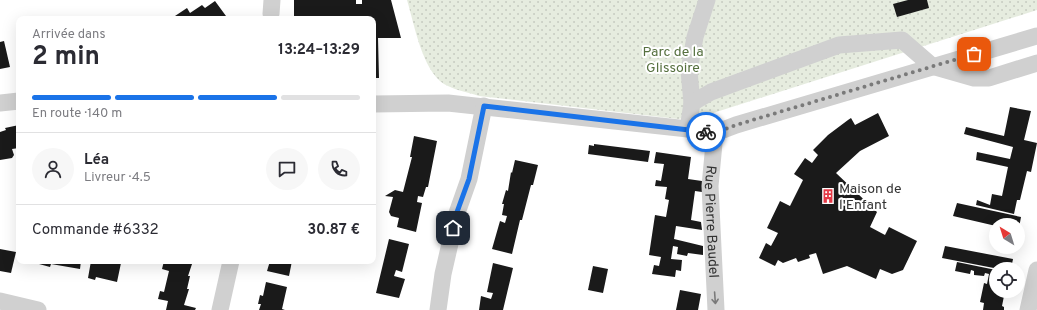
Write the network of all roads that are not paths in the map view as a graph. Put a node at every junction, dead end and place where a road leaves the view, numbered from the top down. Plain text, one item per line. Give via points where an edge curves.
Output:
1 (708, 0) edge
2 (1037, 36) edge
3 (1037, 63) edge
4 (932, 66) junction
5 (16, 101) edge
6 (692, 102) junction
7 (0, 103) edge
8 (376, 104) edge
9 (484, 106) junction
10 (688, 129) junction
11 (715, 133) junction
12 (230, 264) edge
13 (1037, 270) edge
14 (0, 301) edge
15 (38, 310) edge
16 (220, 310) edge
17 (438, 310) edge
18 (716, 310) edge
19 (1028, 310) edge

1 - 6 street via 695,37 689,71
2 - 4 street
3 - 4 street via 989,78 974,78
4 - 6 street via 902,40 839,45 711,92
4 - 11 street
5 - 7 street
6 - 10 street
8 - 9 street via 448,103
9 - 10 street
9 - 17 street via 469,179 457,212 444,266
10 - 11 street
11 -> 18 street, Rue Pierre Baudel via 710,186
12 - 16 street
13 - 19 street
14 - 15 street

